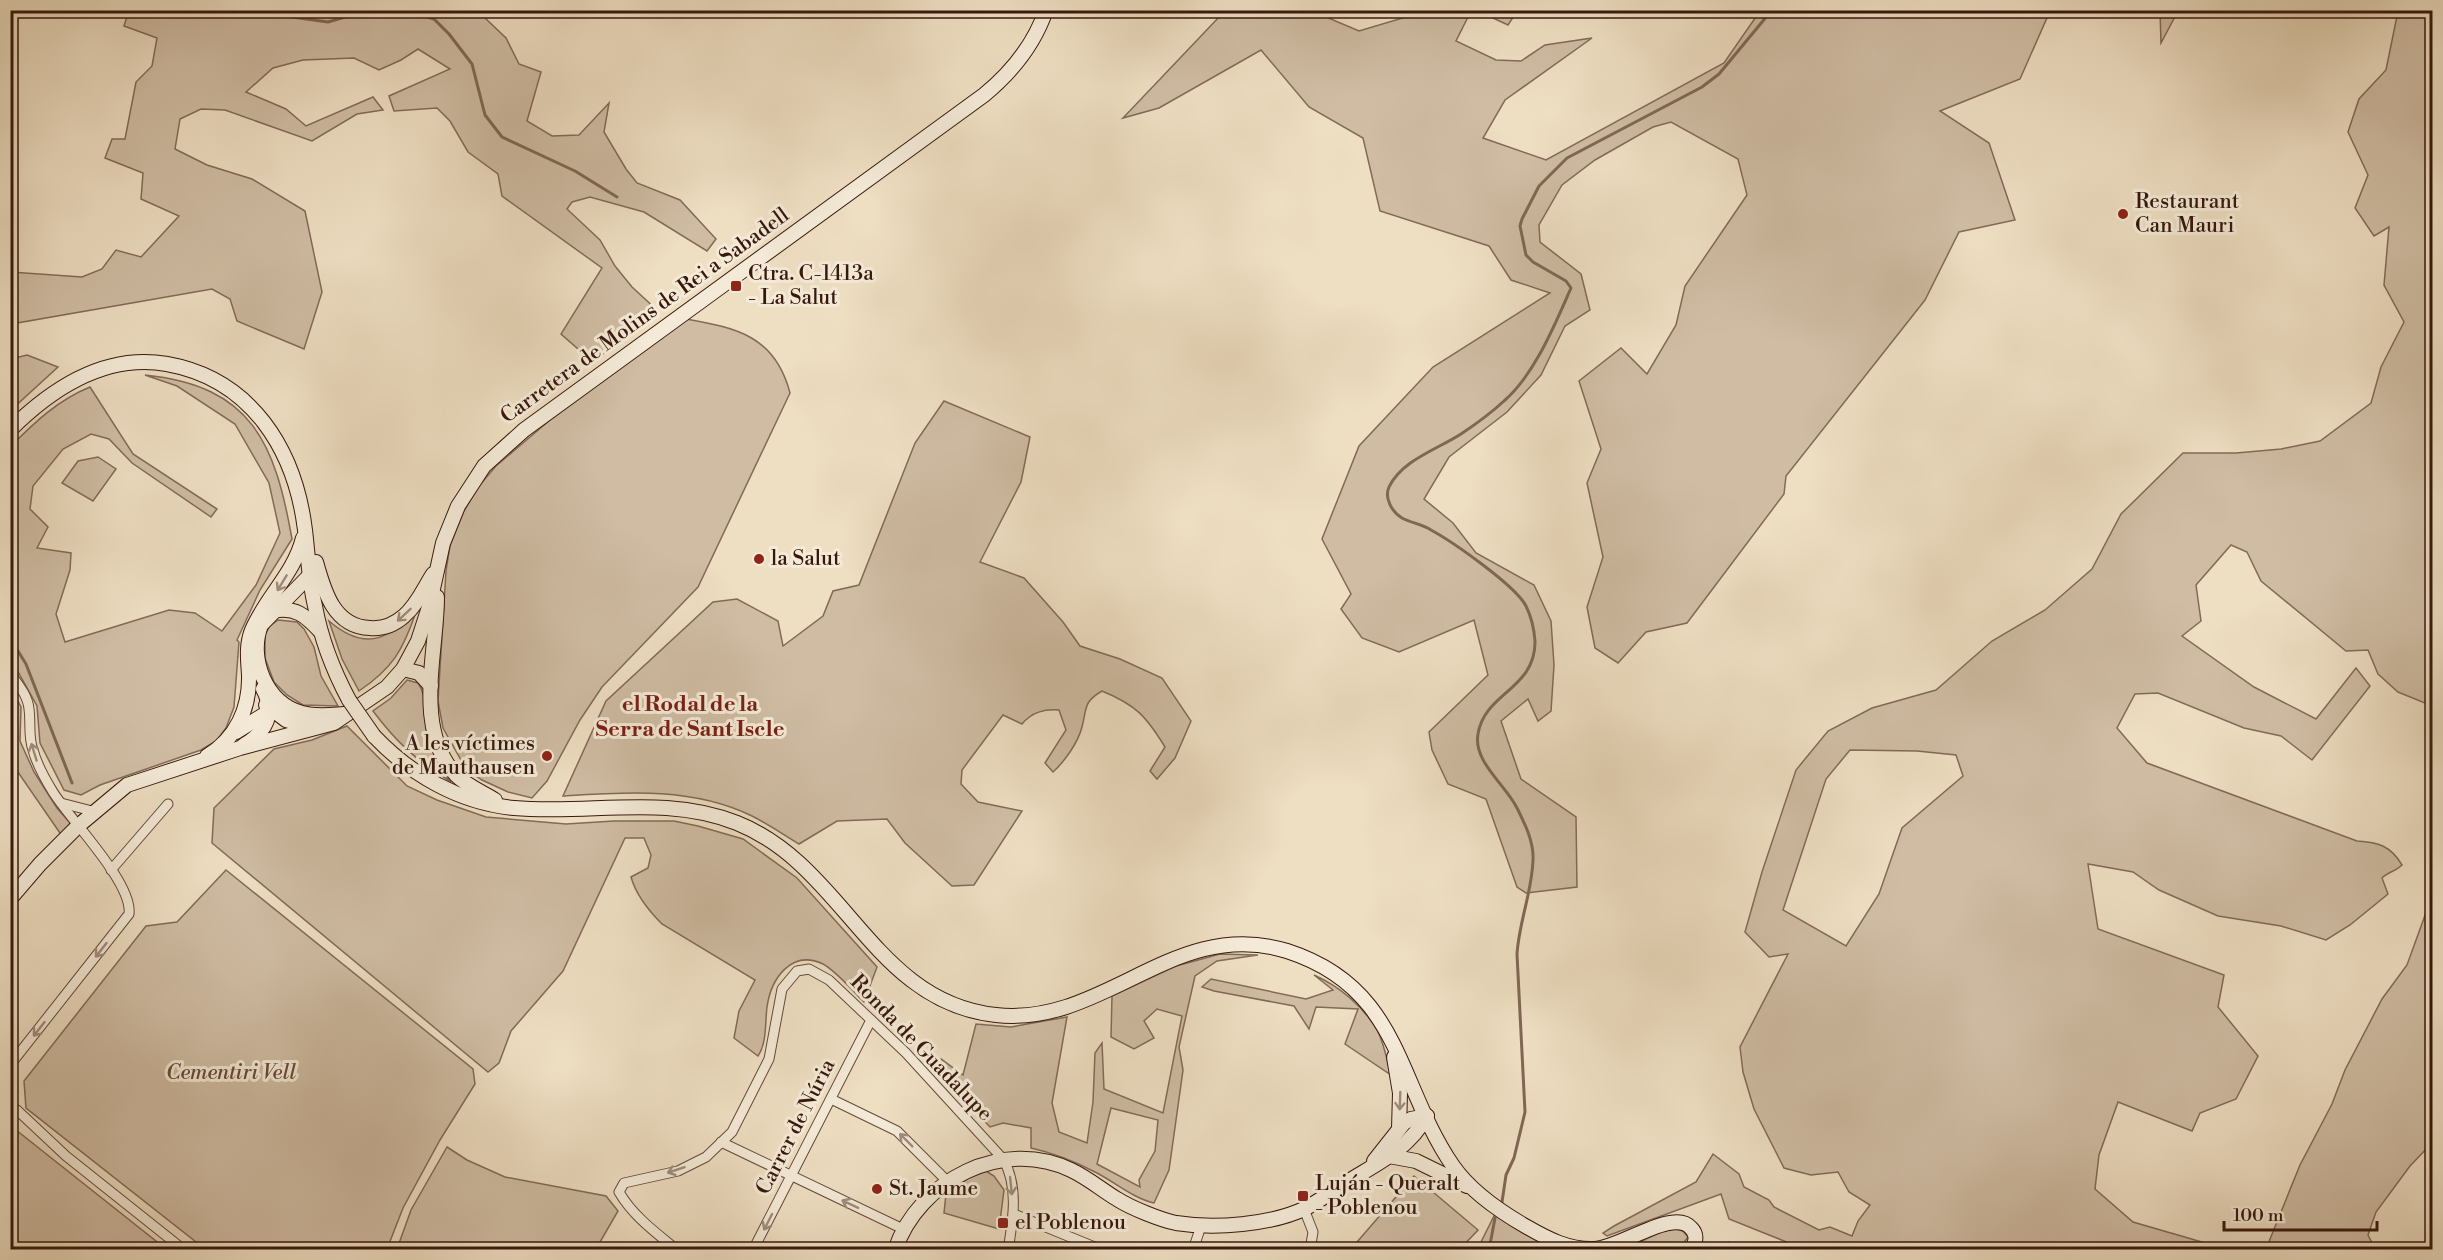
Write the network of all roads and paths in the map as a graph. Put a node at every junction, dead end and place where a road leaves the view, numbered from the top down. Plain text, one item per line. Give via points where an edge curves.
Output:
1 (1046, 10) edge
2 (10, 430) edge
3 (305, 530) junction
4 (437, 570) junction
5 (310, 575) junction
6 (273, 611) junction
7 (321, 632) junction
8 (258, 660) junction
9 (403, 669) junction
10 (10, 673) edge
11 (249, 675) junction
12 (431, 686) junction
13 (349, 706) junction
14 (271, 709) junction
15 (314, 722) junction
16 (234, 732) junction
17 (240, 748) junction
18 (196, 763) junction
19 (61, 803) junction
20 (168, 804) dead end
21 (509, 808) junction
22 (96, 812) junction
23 (78, 826) junction
24 (111, 870) junction
25 (10, 898) edge
26 (871, 1020) junction
27 (1388, 1032) junction
28 (10, 1065) edge
29 (831, 1099) junction
30 (17, 1110) dead end
31 (1427, 1116) junction
32 (1399, 1129) junction
33 (721, 1143) junction
34 (1389, 1156) junction
35 (1003, 1159) junction
36 (1370, 1167) junction
37 (791, 1176) junction
38 (947, 1181) junction
39 (1472, 1188) junction
40 (1304, 1209) junction
41 (1014, 1214) junction
42 (1201, 1226) junction
43 (903, 1229) junction
44 (184, 1250) edge
45 (677, 1250) edge
46 (753, 1250) edge
47 (895, 1250) edge
48 (1008, 1250) edge
49 (1102, 1250) edge
50 (1192, 1250) edge
51 (1310, 1250) edge
52 (1691, 1250) edge

1 - 4 main road, Carretera de Molins de Rei a Sabadell via 1017,64 984,95 503,447 476,476 458,506
2 - 3 main road via 52,393 100,369 149,362 192,370 235,394 268,427 296,486
4 -> 3 main road via 411,608 394,623 375,628 353,625 329,602
3 - 5 main road
3 -> 11 main road via 292,565 253,628 247,660
4 - 9 main road, Carretera de Molins de Rei a Sabadell via 421,632
4 - 12 main road
5 - 6 main road
5 - 7 main road
6 - 7 main road via 301,613
6 - 8 main road via 259,630
7 - 13 main road
8 - 14 main road via 260,684
8 - 15 main road via 274,695
9 - 12 main road via 419,674
9 - 13 main road, Carretera de Molins de Rei a Sabadell via 377,695
19 -> 10 street via 32,749 29,708
11 - 14 main road via 259,696
11 - 16 main road via 245,705
12 - 21 main road via 435,732 451,770 469,786
13 - 15 main road
13 - 21 main road, bridge via 374,736 435,784 466,798
14 - 15 main road
14 - 16 main road
14 - 17 main road via 259,734
15 - 17 main road
16 - 18 main road
17 - 18 main road
18 - 22 main road via 128,785
19 - 22 street
19 - 23 street
20 - 24 street
21 - 27 main road via 661,807 740,824 776,844 805,867 907,979 944,1001 973,1011 1014,1016 1049,1012 1085,1001 1190,952 1257,945 1297,955 1337,975 1365,1001
22 - 23 main road
23 - 24 street
23 - 25 main road
24 -> 28 street via 127,895 129,914
26 - 29 street, Carrer de Núria
26 - 33 street, Ronda de Guadalupe via 829,980 809,969 797,971 782,989 769,1059 732,1132
26 - 35 street, Ronda de Guadalupe
27 - 31 main road
27 -> 32 main road via 1399,1079
29 - 37 street, Carrer de Núria
38 -> 29 street via 897,1131
30 - 44 street via 66,1156
31 - 32 main road via 1411,1119
31 - 34 main road via 1410,1141
31 - 39 main road via 1445,1154
32 - 36 main road
33 - 37 street
33 -> 45 street via 706,1157 678,1171 624,1183 619,1192 647,1226
34 - 36 main road
34 - 39 main road via 1416,1161
35 - 38 main road
35 -> 41 street via 1009,1169
35 - 42 main road via 1042,1159 1072,1170 1120,1201 1173,1222
36 - 40 main road
43 -> 37 street
37 -> 46 street, Carrer de Núria
38 - 43 main road
39 - 52 main road via 1544,1237 1568,1246 1607,1248 1677,1221 1693,1230 1695,1243
40 - 42 main road via 1259,1222
40 - 51 street via 1313,1232
41 - 48 street
41 - 49 street
42 - 50 street
43 - 47 main road

